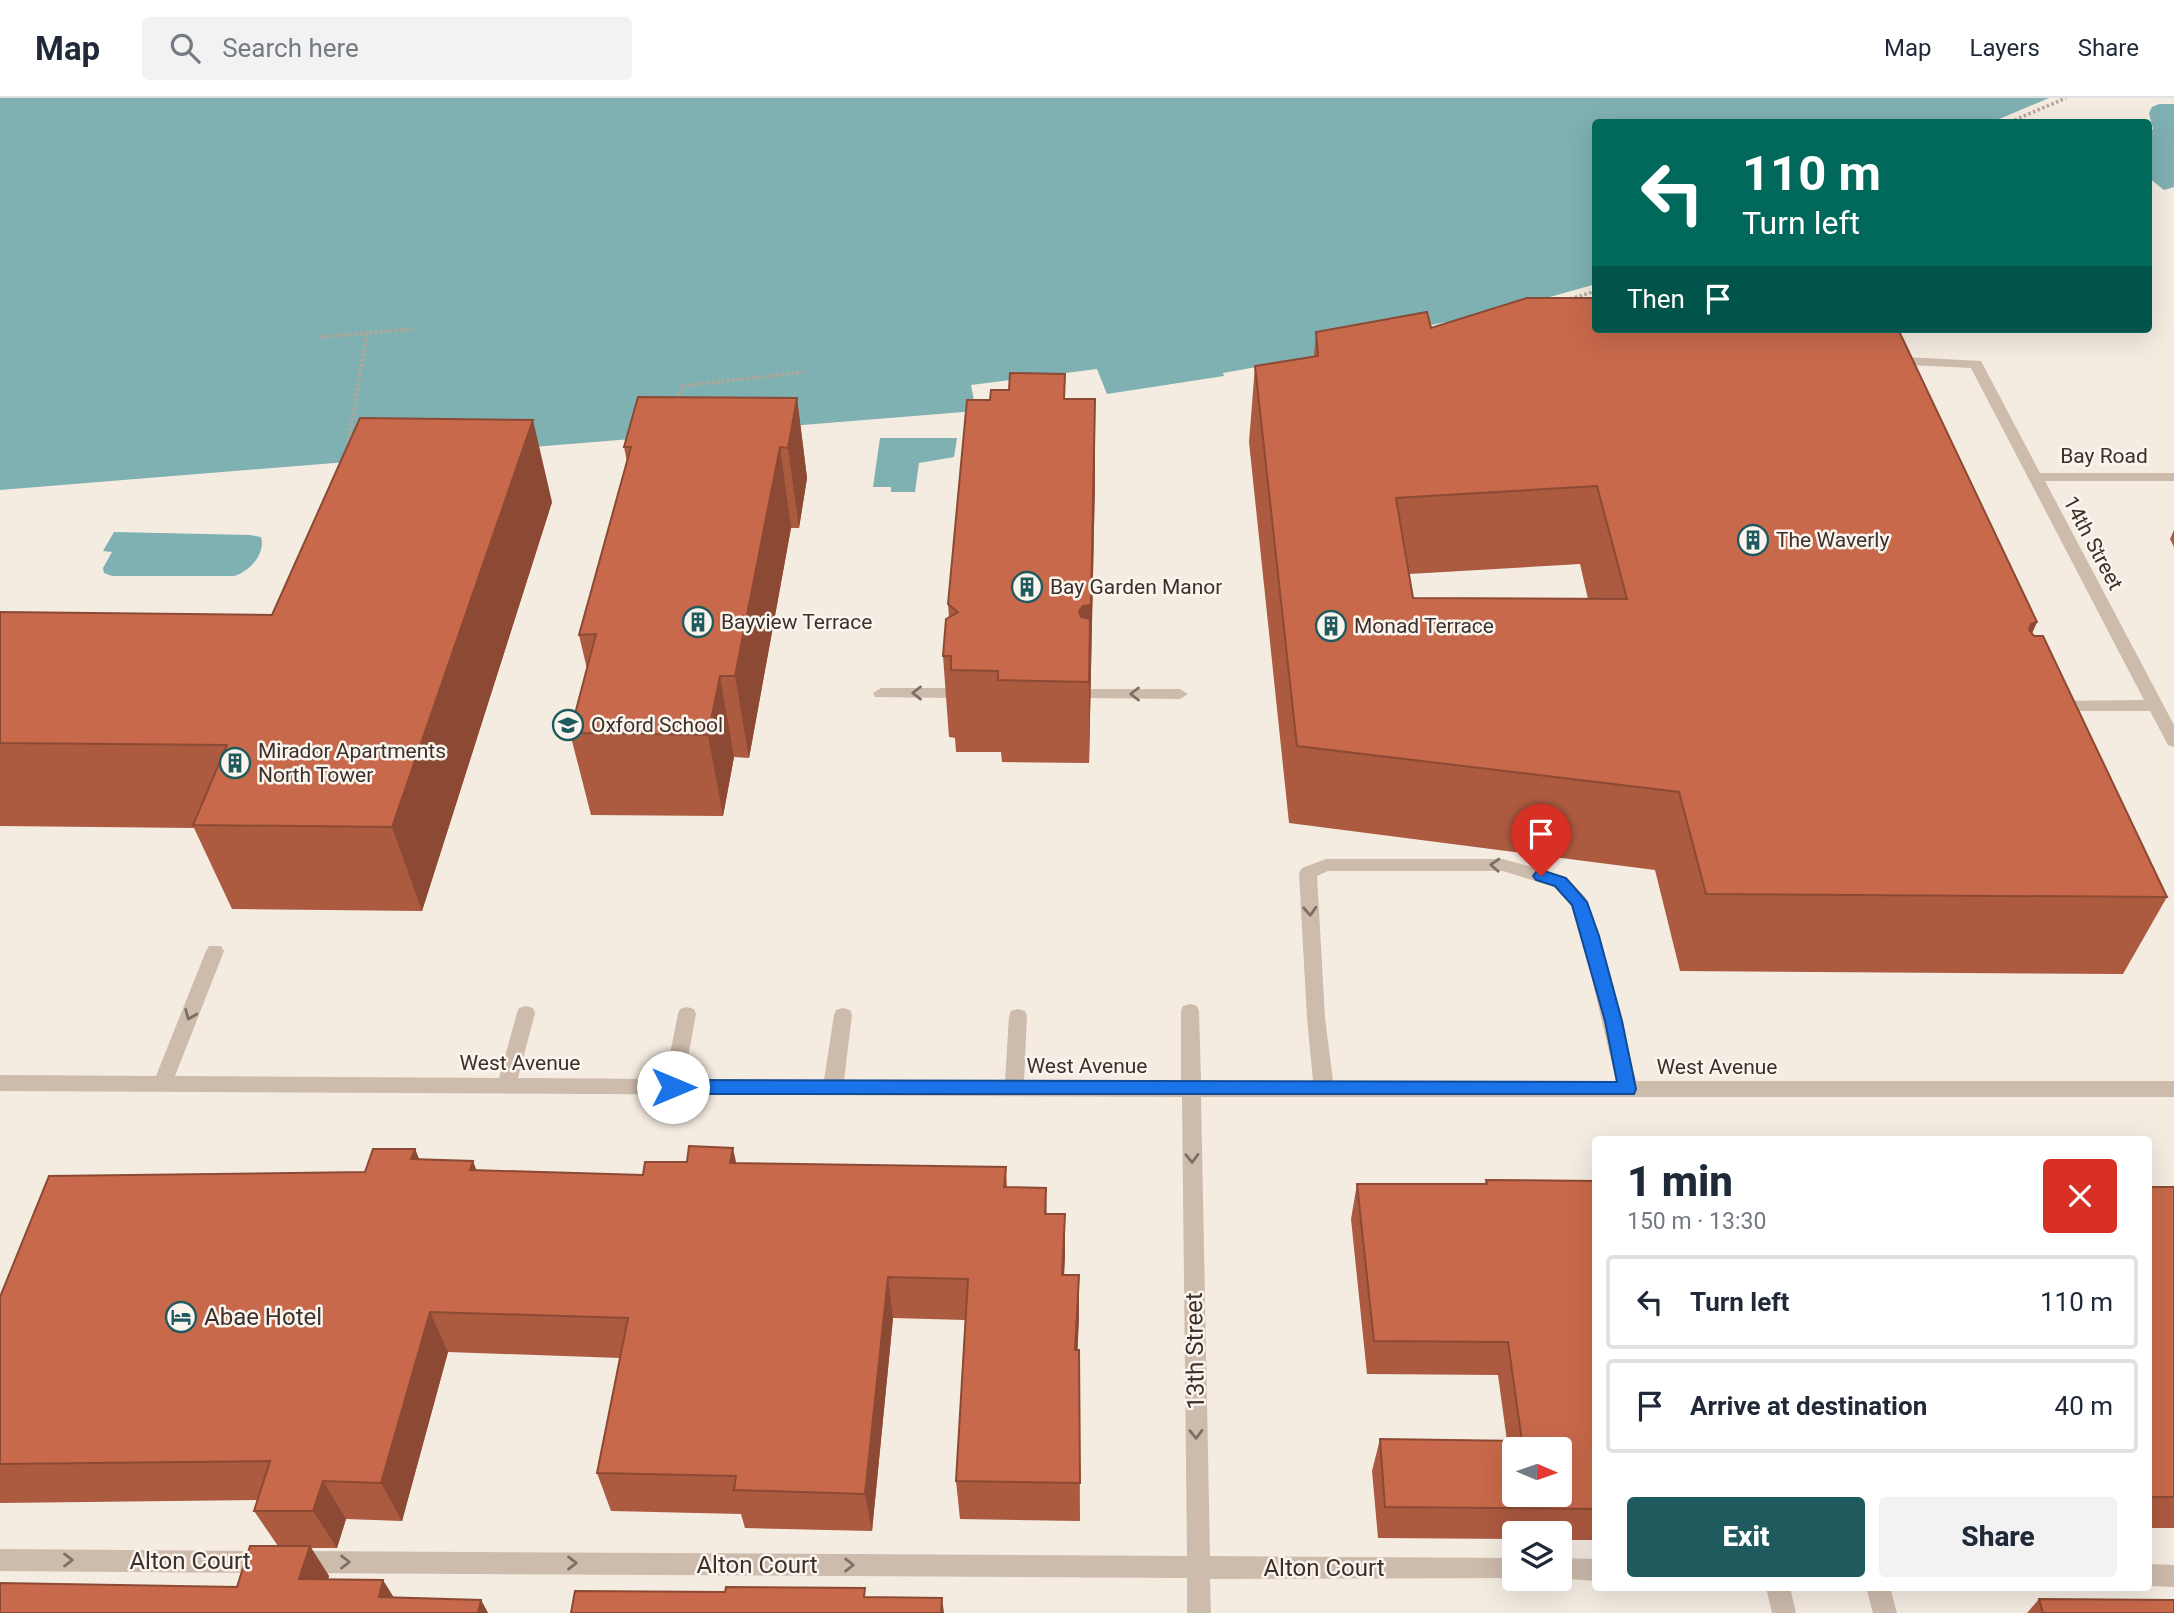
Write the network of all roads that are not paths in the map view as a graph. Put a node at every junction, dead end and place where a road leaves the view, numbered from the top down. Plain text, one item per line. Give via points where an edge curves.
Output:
1 (1885, 377) edge
2 (2034, 477) junction
3 (2174, 477) edge
4 (952, 693) edge
5 (881, 694) dead end
6 (1090, 694) edge
7 (1180, 694) dead end
8 (2155, 705) junction
9 (2035, 707) edge
10 (2174, 741) edge
11 (215, 951) dead end
12 (1190, 1011) dead end
13 (526, 1013) dead end
14 (687, 1014) dead end
15 (843, 1015) dead end
16 (1018, 1016) dead end
17 (162, 1084) junction
18 (506, 1086) junction
19 (2, 1087) edge
20 (673, 1087) junction
21 (834, 1088) junction
22 (1014, 1089) junction
23 (1324, 1089) junction
24 (1628, 1089) junction
25 (2174, 1089) edge
26 (1191, 1090) junction
27 (0, 1560) edge
28 (1198, 1567) junction
29 (1502, 1569) edge
30 (1572, 1569) edge
31 (1592, 1570) edge
32 (2152, 1575) edge
33 (2174, 1576) edge
34 (1779, 1591) edge
35 (1879, 1591) edge
36 (1199, 1613) edge
37 (1784, 1613) edge
38 (1885, 1613) edge

1 - 2 street, 14th Street via 1905,361 1976,364
2 - 3 street, Bay Road
2 - 8 street, 14th Street
4 -> 5 street
7 -> 6 street
8 - 9 street
8 - 10 street, 14th Street
11 -> 17 street
12 - 26 street, 13th Street
13 - 18 street
14 - 20 street
15 - 21 street
16 - 22 street
17 - 18 street, West Avenue
17 - 19 street, West Avenue
18 - 20 street, West Avenue
20 - 21 street, West Avenue
21 - 22 street, West Avenue
22 - 26 street, West Avenue
23 - 24 street, West Avenue
24 -> 23 street via 1579,902 1560,882 1503,865 1326,865 1308,873
23 - 26 street, West Avenue
24 - 25 street, West Avenue
26 -> 28 street, 13th Street
27 -> 28 street, Alton Court
28 - 29 street, Alton Court
28 - 36 street, 13th Street
30 - 31 street
32 - 33 street
34 - 37 street
35 - 38 street

